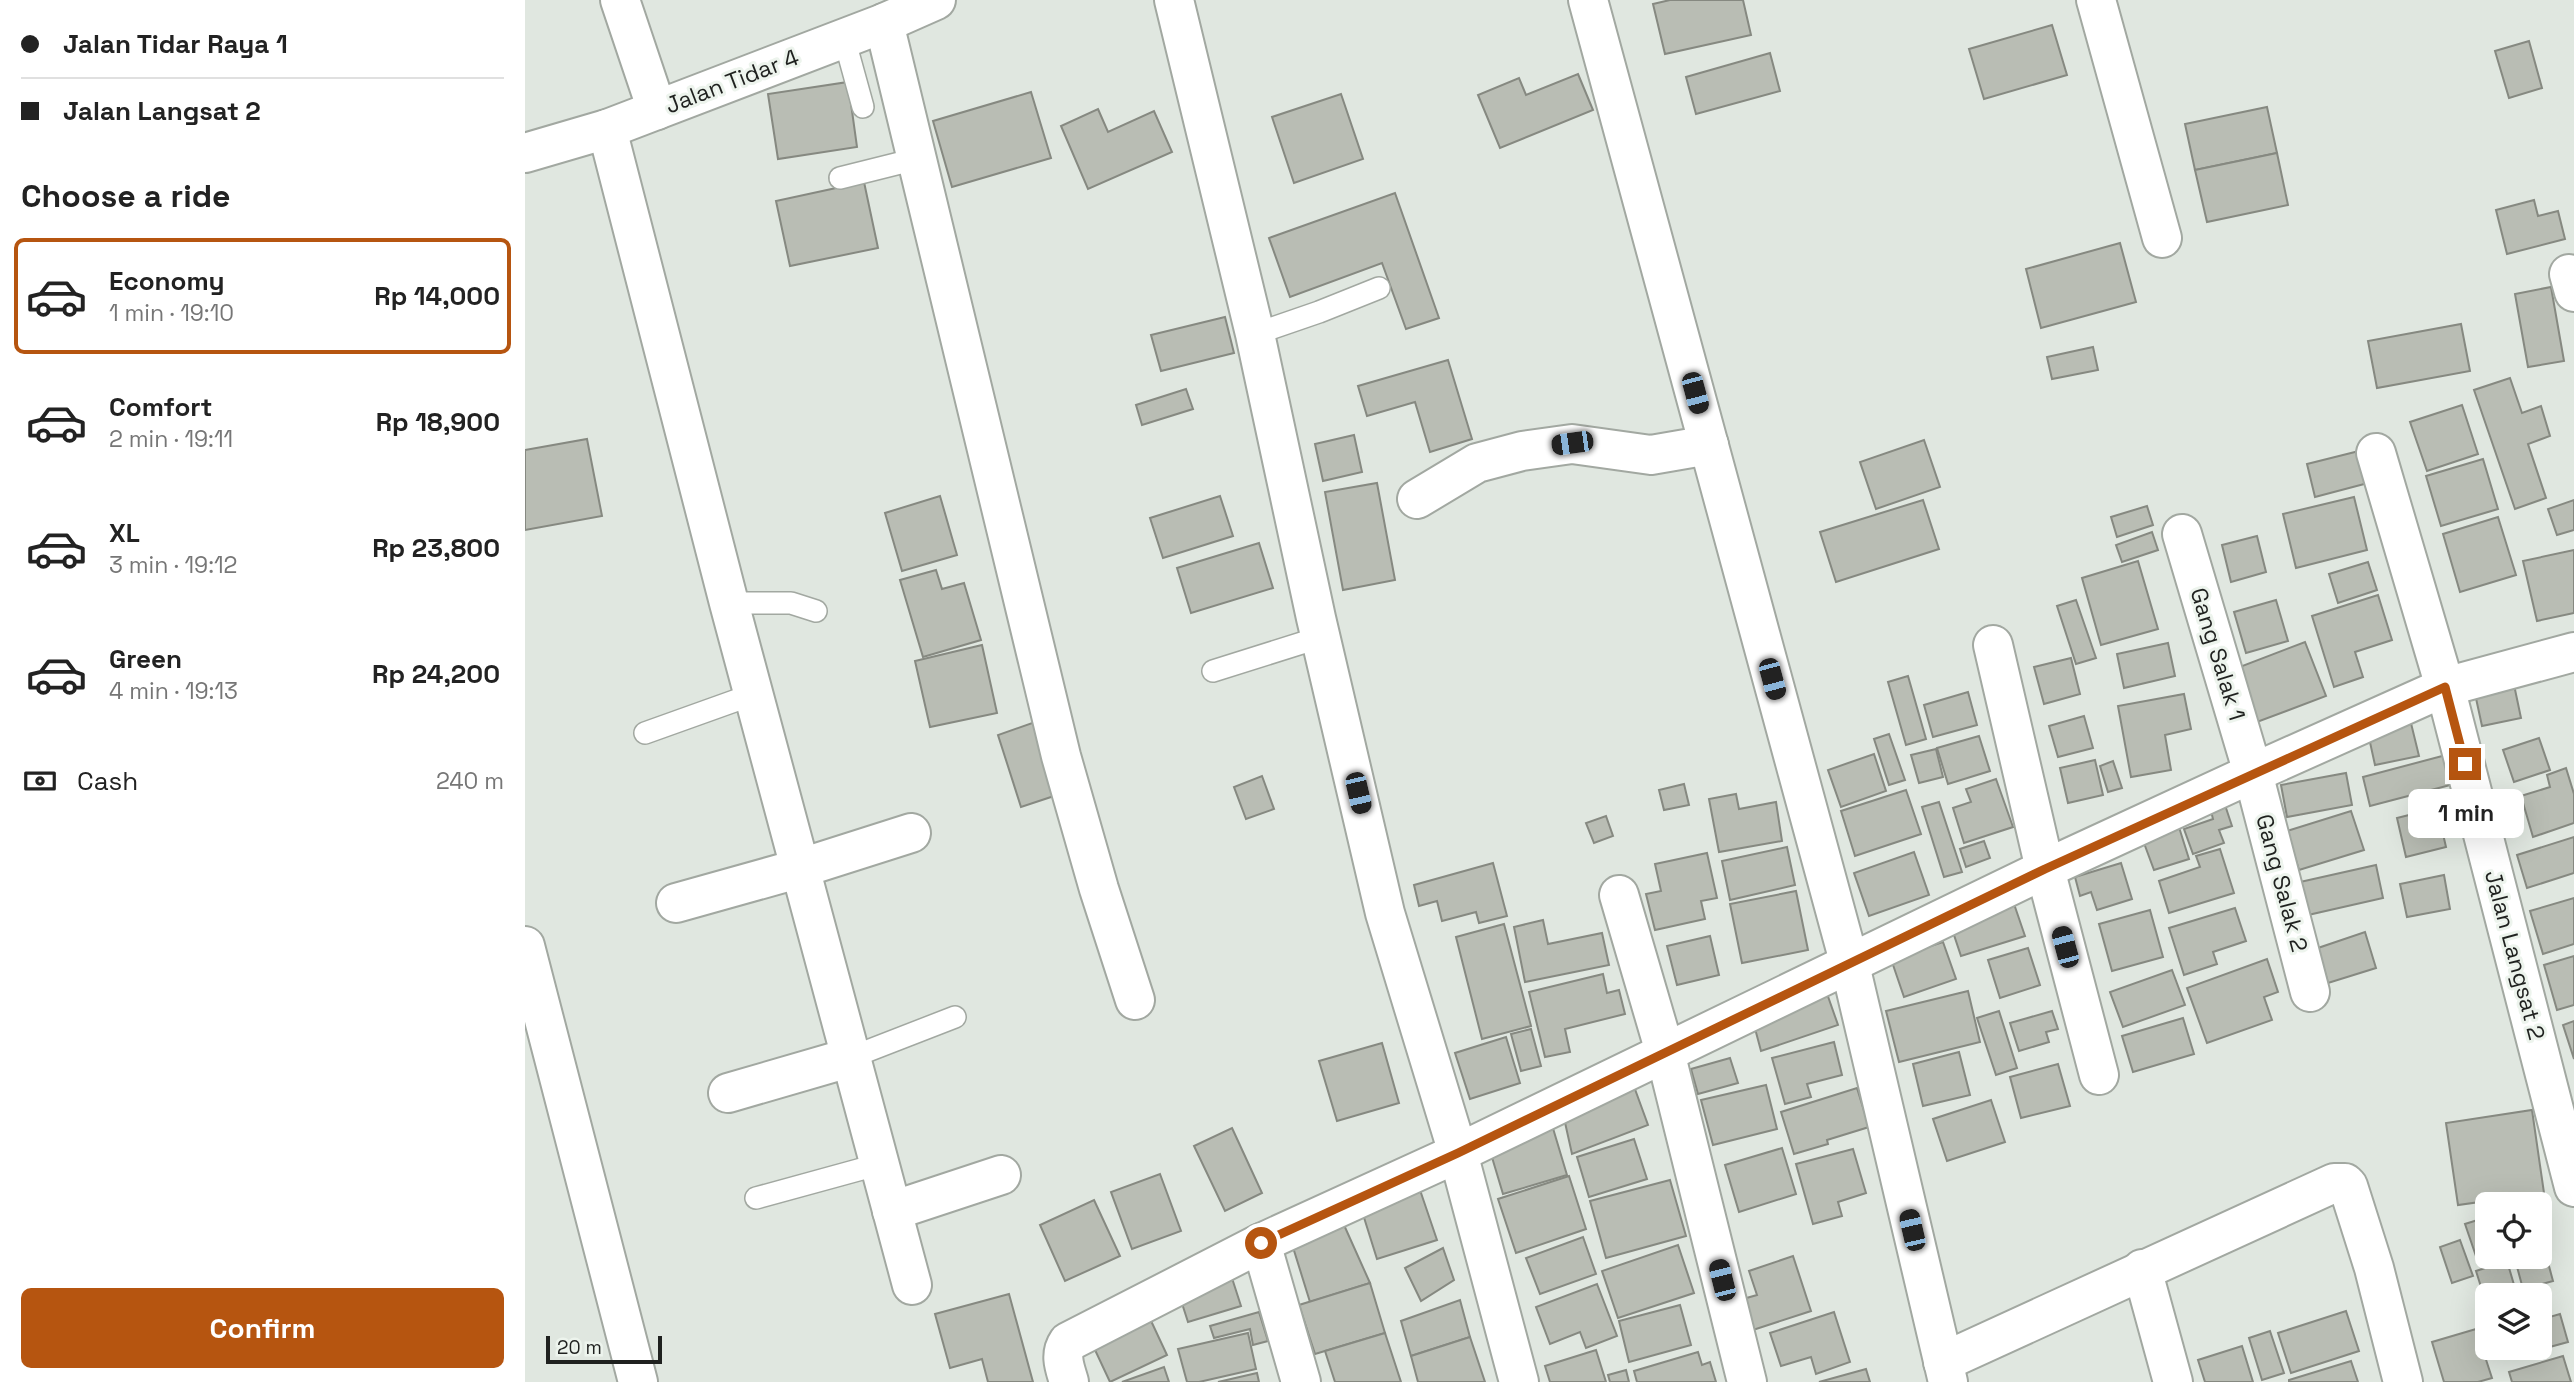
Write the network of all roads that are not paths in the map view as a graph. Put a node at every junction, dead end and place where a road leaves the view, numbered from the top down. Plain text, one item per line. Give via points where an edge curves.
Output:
1 (620, 0) edge
2 (1174, 0) edge
3 (1588, 0) edge
4 (2096, 0) edge
5 (932, 1) edge
6 (884, 23) junction
7 (845, 38) junction
8 (863, 107) dead end
9 (657, 110) junction
10 (607, 129) junction
11 (525, 153) edge
12 (916, 159) junction
13 (839, 178) dead end
14 (2162, 238) dead end
15 (1379, 288) dead end
16 (1255, 334) junction
17 (1709, 445) junction
18 (2376, 453) dead end
19 (1417, 499) dead end
20 (2182, 534) dead end
21 (729, 603) junction
22 (816, 611) dead end
23 (1321, 637) junction
24 (1993, 645) dead end
25 (2574, 652) edge
26 (1213, 671) dead end
27 (2445, 687) junction
28 (754, 694) junction
29 (645, 733) dead end
30 (2253, 773) junction
31 (911, 833) dead end
32 (801, 868) junction
33 (2045, 869) junction
34 (1619, 895) dead end
35 (675, 903) dead end
36 (525, 946) edge
37 (1850, 965) junction
38 (2310, 992) dead end
39 (1135, 1000) dead end
40 (955, 1017) dead end
41 (1665, 1052) junction
42 (852, 1056) junction
43 (2099, 1075) dead end
44 (728, 1093) dead end
45 (2563, 1097) edge
46 (1458, 1153) junction
47 (880, 1164) junction
48 (1001, 1175) dead end
49 (2574, 1187) edge
50 (756, 1198) dead end
51 (892, 1211) junction
52 (1261, 1243) junction
53 (2142, 1269) junction
54 (912, 1285) dead end
55 (1066, 1370) edge
56 (1945, 1372) edge
57 (638, 1382) edge
58 (1301, 1382) edge
59 (1519, 1382) edge
60 (1747, 1382) edge
61 (2173, 1382) edge
62 (2403, 1382) edge

1 - 9 street
2 - 16 street
3 - 17 street
4 - 14 street
5 - 6 street, Jalan Tidar 4
6 - 7 street, Jalan Tidar 4
6 - 12 street
7 - 8 lane
7 - 9 street, Jalan Tidar 4
9 - 10 street, Jalan Tidar 4
10 - 11 street, Jalan Tidar 4
10 - 21 street
12 - 13 lane
12 - 39 street via 1061,756
15 - 16 lane
16 - 23 street
17 - 19 street via 1651,455 1572,443 1522,451 1477,463
17 - 37 street
18 - 27 street, Jalan Langsat 2
20 - 30 street, Gang Salak 1
21 - 22 lane via 791,603
21 - 28 street
23 - 26 lane
23 - 46 street via 1385,913
24 - 33 street
25 - 27 street
27 - 30 street
27 - 45 street, Jalan Langsat 2
28 - 29 lane
28 - 32 street
30 - 33 street
30 - 38 street, Gang Salak 2
31 - 32 street
32 - 35 street
32 - 42 street
33 - 37 street
33 - 43 street
34 - 41 street
36 - 57 street
37 - 41 street
37 - 56 street
40 - 42 lane
41 - 46 street
41 - 60 street
42 - 44 street
42 - 47 street
45 - 49 street, Jalan Langsat 2
46 - 52 street
46 - 59 street
47 - 50 lane
47 - 51 street
48 - 51 street
51 - 54 street
52 - 55 street via 1068,1342 1063,1349
52 - 58 street
53 - 56 street
53 - 61 street
53 - 62 street via 2334,1183 2345,1183 2374,1268

